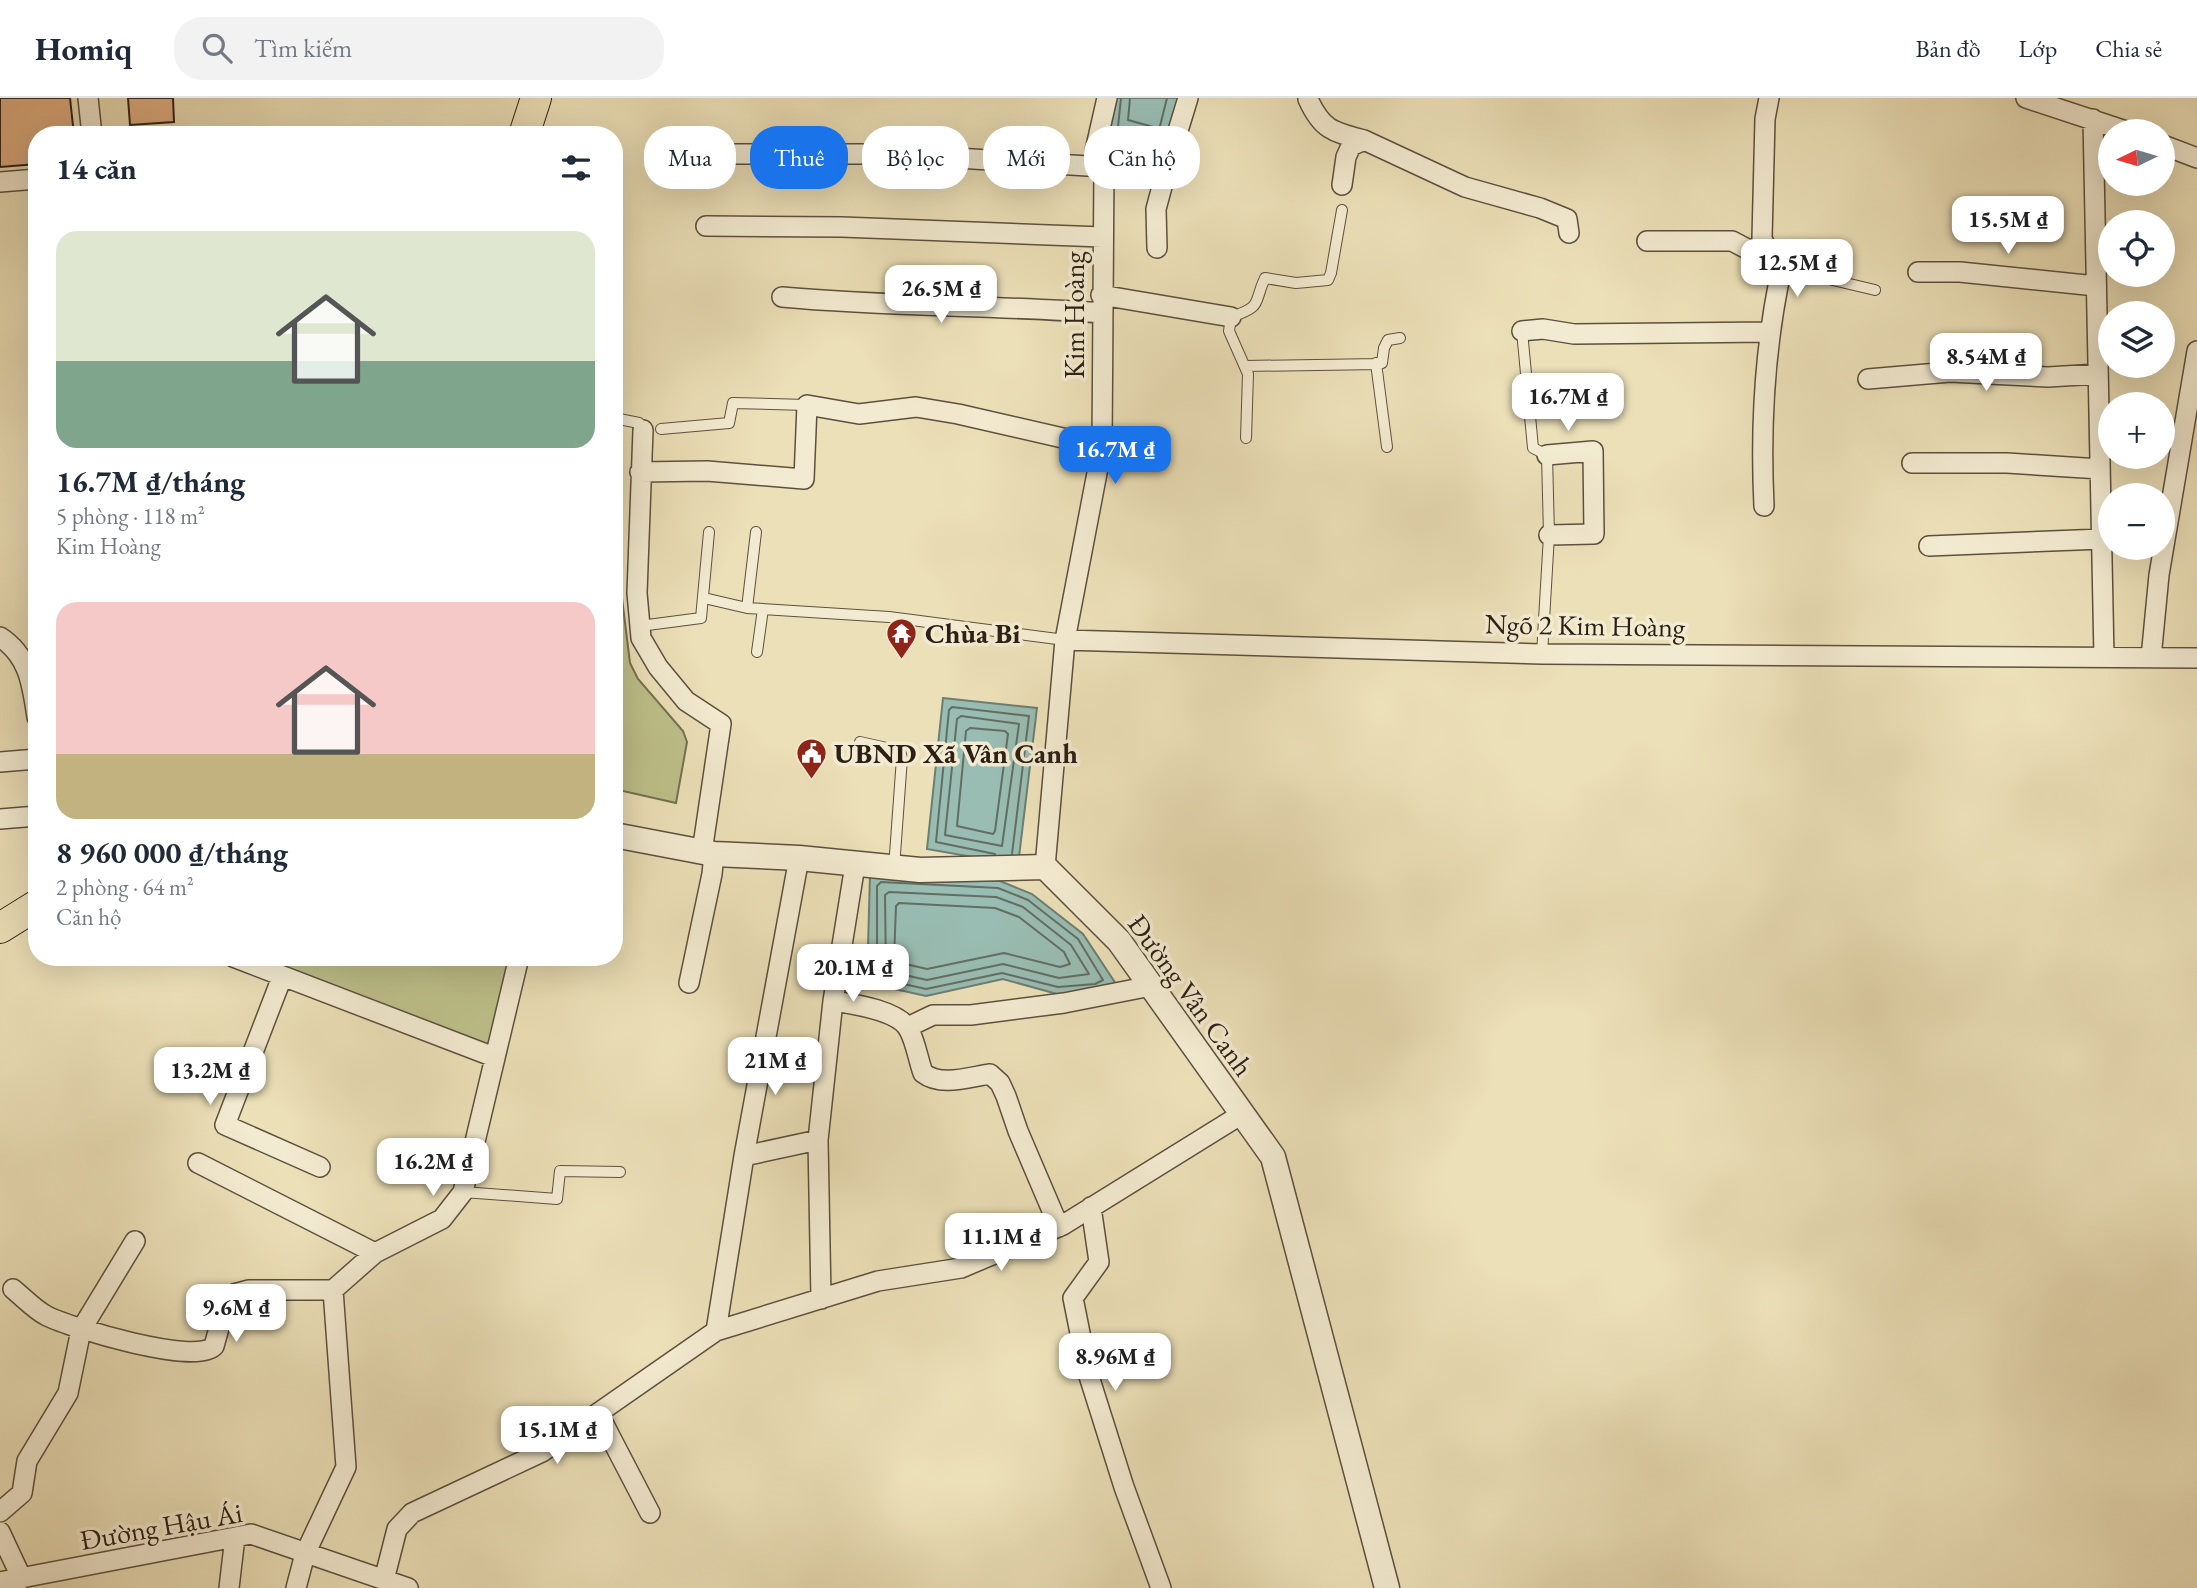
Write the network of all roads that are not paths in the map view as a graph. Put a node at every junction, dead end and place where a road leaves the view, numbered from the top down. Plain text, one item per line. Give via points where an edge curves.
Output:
1 (88, 98) edge
2 (536, 98) edge
3 (1107, 98) edge
4 (1188, 98) edge
5 (1308, 98) edge
6 (1769, 98) edge
7 (2026, 98) edge
8 (2093, 119) junction
9 (2098, 121) edge
10 (91, 126) edge
11 (527, 126) edge
12 (1101, 126) edge
13 (1179, 126) edge
14 (1364, 140) junction
15 (2175, 150) edge
16 (736, 154) edge
17 (2197, 158) edge
18 (1084, 166) edge
19 (28, 180) edge
20 (0, 182) edge
21 (1342, 185) dead end
22 (1103, 189) edge
23 (1161, 189) edge
24 (1342, 209) dead end
25 (706, 226) dead end
26 (1569, 233) dead end
27 (1102, 237) junction
28 (1647, 241) dead end
29 (1157, 248) dead end
30 (1782, 268) junction
31 (1918, 272) dead end
32 (2096, 285) junction
33 (1875, 290) dead end
34 (782, 297) dead end
35 (1102, 304) junction
36 (1231, 317) junction
37 (1522, 331) joint
38 (1769, 332) junction
39 (1400, 338) dead end
40 (2197, 351) edge
41 (1376, 363) junction
42 (1245, 366) junction
43 (2098, 374) joint
44 (1868, 379) dead end
45 (807, 405) junction
46 (623, 420) edge
47 (652, 429) junction
48 (1246, 438) dead end
49 (1102, 447) junction
50 (1387, 447) dead end
51 (1547, 455) junction
52 (1912, 463) dead end
53 (2098, 469) edge
54 (2100, 469) edge
55 (640, 472) junction
56 (2100, 483) edge
57 (1764, 506) dead end
58 (709, 532) dead end
59 (756, 532) dead end
60 (1549, 535) junction
61 (2098, 539) edge
62 (1929, 546) dead end
63 (2102, 560) edge
64 (704, 598) junction
65 (747, 608) junction
66 (763, 609) junction
67 (640, 626) junction
68 (0, 637) edge
69 (1065, 640) junction
70 (757, 652) dead end
71 (1542, 654) junction
72 (2104, 657) junction
73 (2151, 658) junction
74 (2197, 658) edge
75 (28, 672) edge
76 (860, 741) dead end
77 (28, 760) edge
78 (0, 762) edge
79 (28, 817) edge
80 (0, 819) edge
81 (623, 837) edge
82 (708, 853) junction
83 (799, 858) junction
84 (855, 865) junction
85 (1045, 867) junction
86 (894, 868) junction
87 (28, 911) edge
88 (0, 928) edge
89 (255, 966) edge
90 (517, 966) edge
91 (282, 977) junction
92 (689, 983) dead end
93 (1151, 986) junction
94 (833, 1001) junction
95 (908, 1027) junction
96 (494, 1058) junction
97 (1241, 1114) junction
98 (818, 1140) junction
99 (744, 1156) junction
100 (198, 1163) dead end
101 (320, 1167) dead end
102 (620, 1172) dead end
103 (463, 1192) junction
104 (1091, 1207) junction
105 (1059, 1227) junction
106 (135, 1241) dead end
107 (375, 1253) junction
108 (13, 1289) dead end
109 (333, 1290) junction
110 (821, 1299) junction
111 (81, 1330) junction
112 (716, 1331) junction
113 (598, 1413) junction
114 (0, 1512) edge
115 (650, 1513) dead end
116 (0, 1532) edge
117 (236, 1537) junction
118 (305, 1554) junction
119 (22, 1579) junction
120 (0, 1582) edge
121 (394, 1585) edge
122 (229, 1588) edge
123 (296, 1588) edge
124 (1161, 1588) edge
125 (1387, 1588) edge

1 - 10 street
2 - 11 main road
3 - 12 street, Kim Hoàng
4 - 13 street
5 - 14 street via 1321,124
6 - 30 street via 1762,238 1766,248 1783,262
7 - 8 street
8 - 9 street
8 - 32 street
14 - 21 street via 1351,146
14 - 26 street via 1465,187 1567,219
15 - 17 street
16 - 18 street via 891,154
19 - 20 street
22 - 27 street, Kim Hoàng
23 - 29 street via 1156,209
24 - 36 lane via 1328,280 1296,283 1265,278 1256,304
25 - 27 street
27 - 35 street, Kim Hoàng
28 - 30 street via 1732,241 1769,268
30 - 33 lane
30 - 38 street
31 - 32 street
32 - 43 street
34 - 35 street via 860,305
35 - 36 street
35 - 49 street, Kim Hoàng
36 - 42 lane via 1230,331
37 - 38 street
37 - 51 lane via 1533,448
38 - 57 street
39 - 41 lane via 1388,340 1382,363
40 - 73 street via 2159,575
41 - 42 lane
41 - 50 lane
42 - 48 lane
43 - 44 street via 2058,377 1950,372
45 - 47 lane via 733,403 729,423
45 - 49 street via 859,414 916,407
45 - 55 street via 804,479 708,471
46 - 47 lane
47 - 55 street
49 - 69 street, Kim Hoàng
51 - 60 lane
51 - 60 street via 1593,451 1594,534
52 - 53 street
54 - 56 street
55 - 67 street
58 - 64 lane
59 - 65 lane
60 - 71 lane
61 - 62 street
63 - 72 street
64 - 65 lane
64 - 67 lane via 701,618
65 - 66 lane
66 - 69 lane via 889,617
66 - 70 lane
67 - 82 street via 641,638 669,681 686,701 721,724
68 - 75 street via 14,646
69 - 71 street, Ngõ 2 Kim Hoàng
69 - 85 street, Kim Hoàng
71 - 72 street, Ngõ 2 Kim Hoàng
72 - 73 street, Ngõ 2 Kim Hoàng
73 - 74 street, Ngõ 2 Kim Hoàng
76 - 86 lane via 891,747 900,751 902,758
77 - 78 street
79 - 80 street
81 - 82 street
82 - 83 street
82 - 92 street via 712,874
83 - 84 street
83 - 99 street
84 - 86 street
84 - 94 street
85 - 86 street
85 - 93 street, Đường Vân Canh via 1119,941
87 - 88 main road
89 - 91 street
90 - 96 street
91 - 96 street
91 - 101 street via 225,1125
93 - 95 street via 1064,1003 933,1015
93 - 97 street, Đường Vân Canh
94 - 95 street via 870,1007
94 - 98 street
95 - 105 street via 927,1076 940,1080 990,1074 1000,1083
96 - 103 street
97 - 104 street
97 - 125 street, Đường Vân Canh via 1273,1157
98 - 99 street
98 - 110 street
99 - 112 street
100 - 107 street
102 - 103 lane via 560,1171 557,1199
103 - 107 street via 442,1219
104 - 105 street
104 - 124 street via 1099,1262 1073,1297 1088,1373
105 - 110 street via 961,1268 878,1281
106 - 111 street
107 - 109 street
108 - 111 street via 46,1315
109 - 111 street via 234,1294 224,1310 214,1346 206,1352 150,1346
109 - 118 street via 346,1467
110 - 112 street
111 - 114 street via 68,1393 27,1461 22,1493
112 - 113 street
113 - 115 street
113 - 121 street via 542,1452 412,1513 397,1529
116 - 119 street
117 - 118 street, Đường Hậu Ái via 251,1534
117 - 119 street, Đường Hậu Ái
117 - 122 street
118 - 121 street, Đường Hậu Ái
118 - 123 street
119 - 120 street, Đường Hậu Ái

